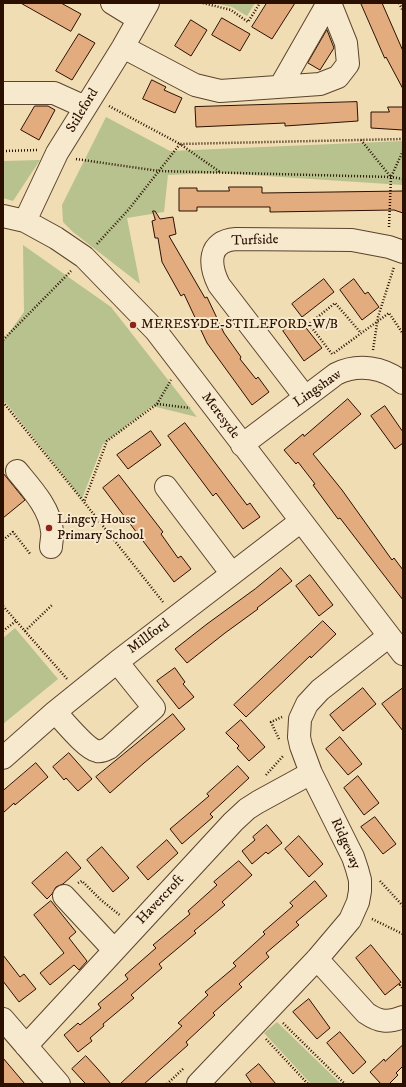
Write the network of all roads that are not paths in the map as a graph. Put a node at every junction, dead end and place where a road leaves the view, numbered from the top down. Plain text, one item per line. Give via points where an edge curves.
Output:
1 (112, 3) edge
2 (329, 3) edge
3 (143, 11) edge
4 (123, 47) junction
5 (280, 87) junction
6 (3, 93) edge
7 (88, 102) junction
8 (3, 216) edge
9 (25, 222) junction
10 (403, 252) edge
11 (403, 383) edge
12 (305, 397) junction
13 (242, 445) junction
14 (17, 471) dead end
15 (166, 487) dead end
16 (301, 521) junction
17 (51, 547) dead end
18 (232, 574) junction
19 (389, 636) junction
20 (403, 654) edge
21 (116, 662) junction
22 (55, 712) junction
23 (4, 755) edge
24 (311, 773) junction
25 (64, 896) road end
26 (114, 950) junction
27 (317, 958) junction
28 (403, 1017) edge
29 (3, 1019) edge
30 (26, 1046) junction
31 (201, 1083) edge
32 (59, 1084) edge

1 - 3 street
2 - 5 street
2 - 5 street via 346,42 348,64 338,77 320,84
3 - 4 street, Stileford
4 - 5 street via 195,85 220,91
4 - 7 street, Stileford
6 - 7 street via 54,93
7 - 9 street, Stileford via 57,153
8 - 9 street, Meresyde
9 - 13 street, Meresyde via 56,238 84,258 156,331
10 - 12 street, Turfside via 352,240 236,239 221,243 215,249 212,266 219,285
11 - 12 street, Lingshaw via 389,373 379,370 352,368 336,374
12 - 13 street, Lingshaw
13 - 16 street, Meresyde
14 - 17 street via 47,512 52,531
15 - 18 street
16 - 18 street, Millford
16 - 19 street, Meresyde
18 - 21 street, Millford
19 - 20 street, Meresyde
19 - 24 street, Ridgeway via 320,690 303,711 300,719 300,746
21 - 22 street, Millford
21 - 22 street via 154,708 109,748 95,751 88,747
22 - 23 street, Millford
24 - 26 street, Havercroft via 247,809
24 - 27 street, Ridgeway via 353,857 360,880 355,911
25 - 26 street
26 - 30 street, Havercroft
27 - 28 street via 366,1013 384,1021 394,1021
27 - 31 street, Ridgeway
29 - 30 street
30 - 32 street

